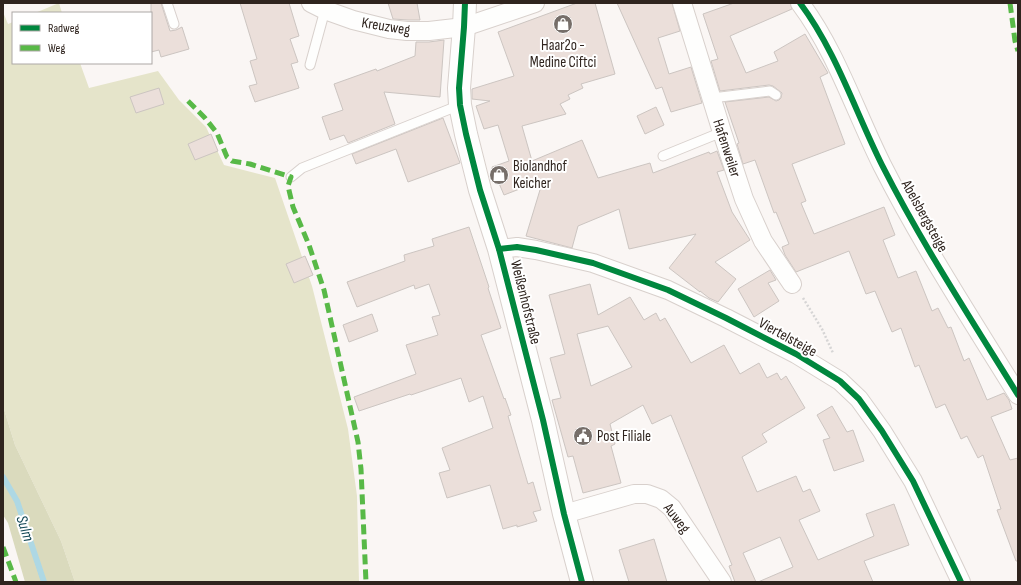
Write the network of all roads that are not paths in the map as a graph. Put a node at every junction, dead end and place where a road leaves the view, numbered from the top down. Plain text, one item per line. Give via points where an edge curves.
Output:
1 (167, 3) edge
2 (465, 3) edge
3 (535, 3) edge
4 (682, 3) edge
5 (800, 3) edge
6 (318, 7) edge
7 (174, 24) dead end
8 (464, 27) junction
9 (310, 65) dead end
10 (776, 95) dead end
11 (712, 98) junction
12 (460, 105) junction
13 (722, 132) junction
14 (663, 156) dead end
15 (291, 177) dead end
16 (499, 249) junction
17 (792, 284) road end
18 (1018, 395) edge
19 (564, 514) junction
20 (582, 582) edge
21 (722, 582) edge
22 (961, 582) edge

1 - 7 lane
2 - 8 street, Weißenhofstraße
3 - 8 street
4 - 11 street, Hafenweiler
5 - 18 street, Abelsbergsteige via 825,42 882,165 903,204
6 - 8 street, Kreuzweg via 353,20 395,30 429,31
6 - 9 lane
8 - 12 street, Weißenhofstraße
10 - 11 lane via 770,92
11 - 13 street, Hafenweiler
12 - 15 lane via 302,168
12 - 16 street, Weißenhofstraße via 480,190
13 - 14 lane
13 - 17 street, Hafenweiler via 744,199 763,241
16 - 19 street, Weißenhofstraße
16 - 22 street, Viertelsteige via 517,247 593,263 668,290 796,354 840,381 859,399 913,481
19 - 20 street, Weißenhofstraße
19 - 21 street, Auweg via 634,494 647,494 661,499 672,508

